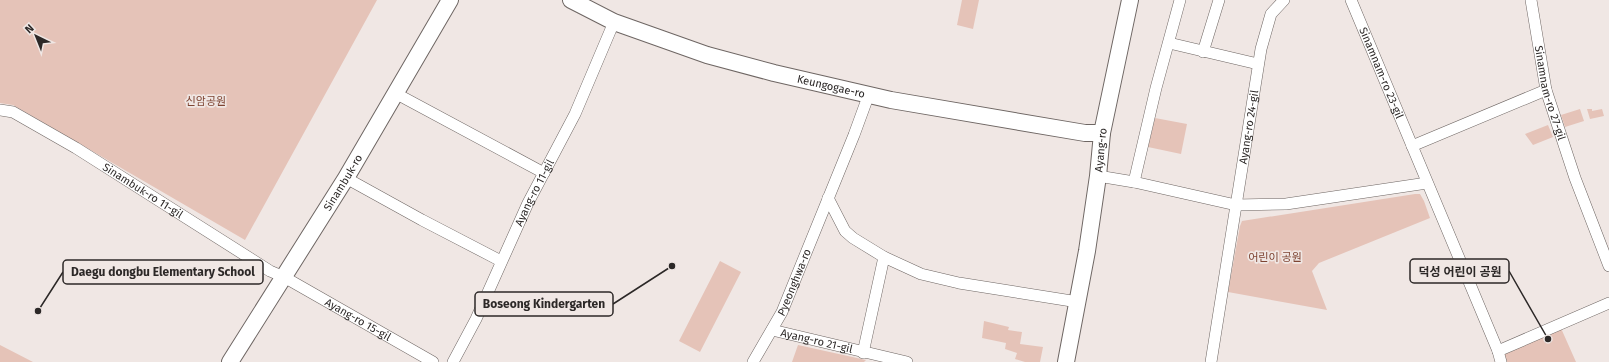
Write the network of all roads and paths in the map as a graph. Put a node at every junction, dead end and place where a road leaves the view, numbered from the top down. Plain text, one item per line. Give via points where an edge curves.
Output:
1 (450, 0) edge
2 (571, 0) edge
3 (1130, 0) edge
4 (1180, 0) edge
5 (1219, 0) edge
6 (1351, 0) edge
7 (1531, 0) edge
8 (1281, 1) edge
9 (614, 22) junction
10 (1169, 43) junction
11 (1203, 52) junction
12 (1258, 64) junction
13 (1546, 90) junction
14 (395, 93) junction
15 (868, 94) junction
16 (0, 110) edge
17 (1102, 133) junction
18 (1412, 146) junction
19 (544, 173) junction
20 (1098, 176) junction
21 (346, 178) junction
22 (1134, 182) junction
23 (1427, 184) junction
24 (828, 198) junction
25 (1236, 205) junction
26 (884, 257) junction
27 (501, 262) junction
28 (1609, 266) edge
29 (284, 277) junction
30 (1078, 302) junction
31 (1609, 303) edge
32 (772, 330) junction
33 (863, 353) junction
34 (1499, 357) edge
35 (230, 362) edge
36 (433, 362) edge
37 (453, 362) edge
38 (753, 362) edge
39 (907, 362) edge
40 (1066, 362) edge
41 (1211, 362) edge

1 - 14 main road, Sinambuk-ro
2 - 9 main road, Keungogae-ro
3 - 17 main road, Ayang-ro
4 - 10 street
5 - 11 street
6 - 18 street, Sinamnam-ro 23-gil
7 - 13 street, Sinamnam-ro 27-gil
8 - 12 street, Ayang-ro 24-gil via 1271,14
9 - 15 main road, Keungogae-ro via 717,58
9 - 19 street, Ayang-ro 11-gil via 575,114
10 - 11 street
10 - 22 street
11 - 12 street
12 - 25 street, Ayang-ro 24-gil
13 - 18 street
13 - 28 street, Sinamnam-ro 27-gil
14 - 19 street
14 - 21 main road, Sinambuk-ro
15 - 17 main road, Keungogae-ro via 1077,131
15 - 24 street, Pyeonghwa-ro
16 - 29 street, Sinambuk-ro 11-gil via 13,112 76,148 270,271
17 - 20 main road, Ayang-ro
18 - 23 street, Sinamnam-ro 23-gil
19 - 27 street, Ayang-ro 11-gil
20 - 22 street
20 - 30 main road, Ayang-ro
21 - 27 street
21 - 29 main road, Sinambuk-ro
22 - 25 street
23 - 25 street via 1286,204
23 - 34 street, Sinamnam-ro 23-gil
24 - 26 street via 845,231
24 - 32 street, Pyeonghwa-ro via 795,282
25 - 41 street, Ayang-ro 24-gil
26 - 30 street via 921,274 959,283
26 - 33 street
27 - 37 street, Ayang-ro 11-gil via 476,319
29 - 35 main road, Sinambuk-ro
29 - 36 street, Ayang-ro 15-gil
30 - 40 main road, Ayang-ro
31 - 34 street
32 - 33 street, Ayang-ro 21-gil
32 - 38 street, Pyeonghwa-ro
33 - 39 street, Ayang-ro 21-gil

